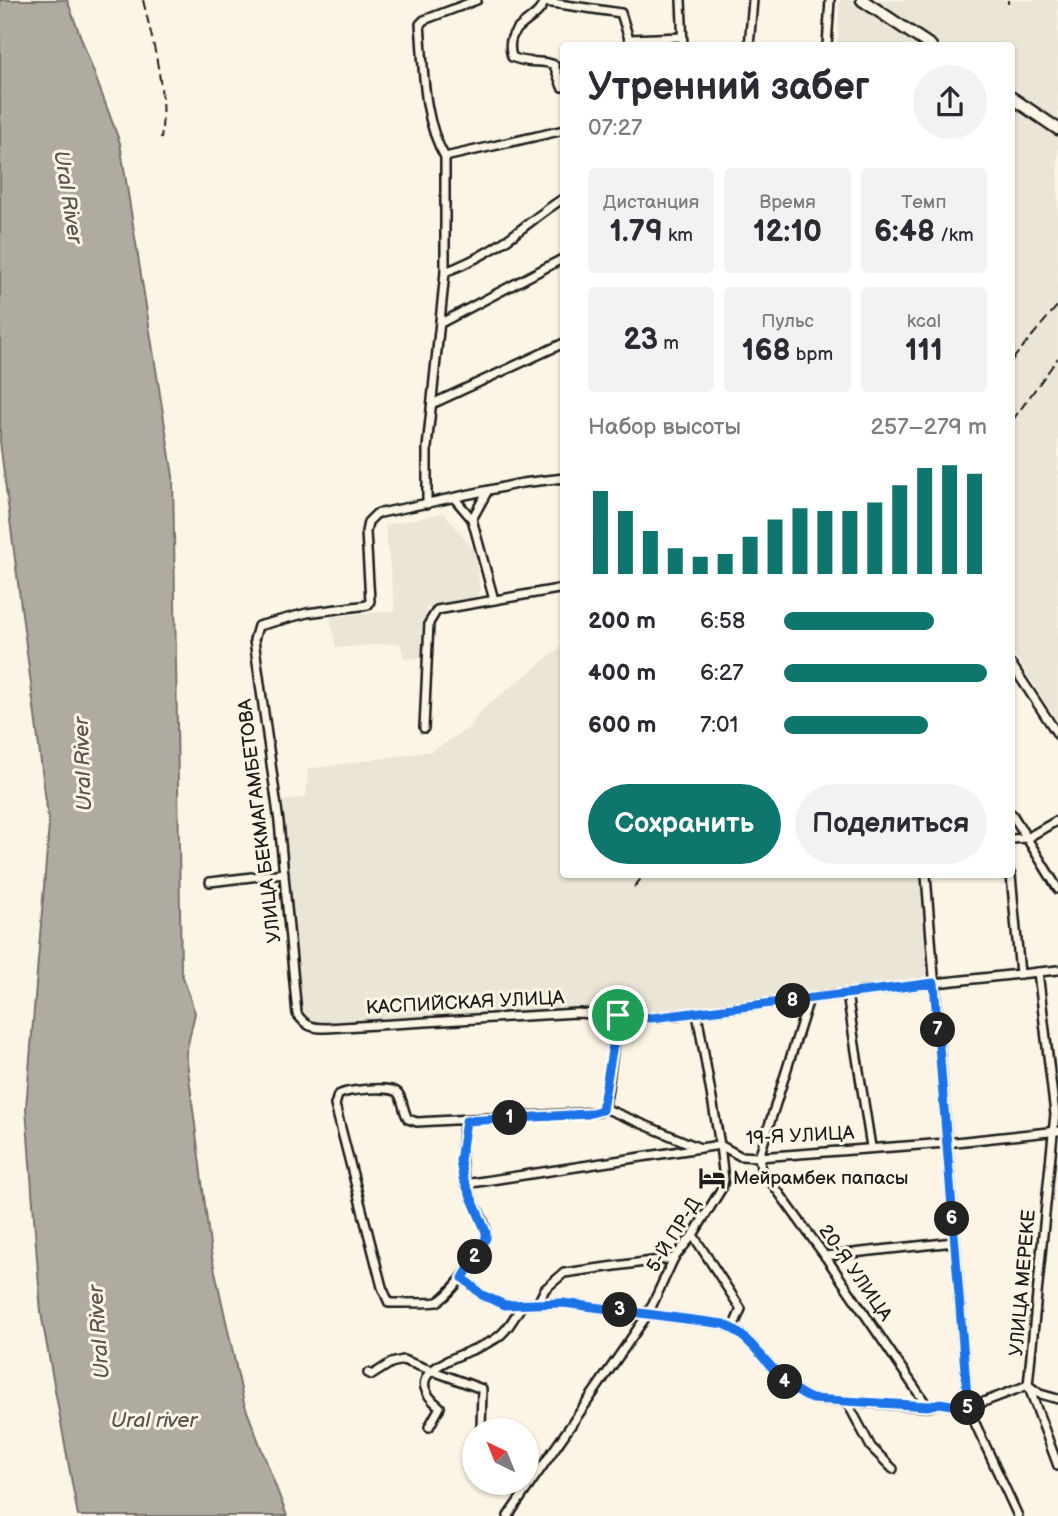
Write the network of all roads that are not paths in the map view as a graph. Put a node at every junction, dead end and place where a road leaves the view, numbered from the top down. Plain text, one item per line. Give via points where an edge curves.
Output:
1 (477, 0) edge
2 (681, 0) edge
3 (753, 0) edge
4 (830, 0) edge
5 (862, 0) edge
6 (545, 1) edge
7 (683, 41) edge
8 (749, 42) edge
9 (827, 42) edge
10 (925, 42) edge
11 (560, 81) edge
12 (1015, 100) edge
13 (1058, 129) edge
14 (560, 131) edge
15 (445, 157) junction
16 (560, 200) edge
17 (560, 260) edge
18 (445, 272) junction
19 (441, 323) junction
20 (560, 345) edge
21 (432, 404) junction
22 (560, 478) edge
23 (487, 492) junction
24 (455, 499) junction
25 (427, 504) junction
26 (472, 519) junction
27 (560, 589) edge
28 (494, 600) junction
29 (1015, 670) edge
30 (425, 728) dead end
31 (1058, 735) edge
32 (1015, 819) edge
33 (1058, 820) edge
34 (1015, 838) edge
35 (1027, 838) junction
36 (284, 873) junction
37 (926, 878) edge
38 (1011, 878) edge
39 (209, 882) dead end
40 (1058, 889) edge
41 (1058, 970) edge
42 (1038, 972) junction
43 (1020, 974) junction
44 (934, 983) junction
45 (847, 994) junction
46 (809, 999) junction
47 (697, 1013) junction
48 (297, 1014) joint
49 (618, 1015) junction
50 (604, 1108) junction
51 (466, 1121) junction
52 (1055, 1131) edge
53 (946, 1143) junction
54 (720, 1145) junction
55 (871, 1147) junction
56 (703, 1149) junction
57 (760, 1157) junction
58 (465, 1184) junction
59 (693, 1235) junction
60 (954, 1242) junction
61 (825, 1256) junction
62 (674, 1258) junction
63 (463, 1278) junction
64 (538, 1303) junction
65 (522, 1305) junction
66 (648, 1314) junction
67 (733, 1328) junction
68 (433, 1372) junction
69 (368, 1373) dead end
70 (1028, 1385) junction
71 (1058, 1399) edge
72 (847, 1402) junction
73 (928, 1406) junction
74 (968, 1408) junction
75 (481, 1418) edge
76 (429, 1427) dead end
77 (1058, 1466) edge
78 (539, 1467) edge
79 (893, 1469) dead end
80 (520, 1495) edge
81 (508, 1516) edge
82 (1018, 1516) edge

1 - 15 street via 420,24 426,99 436,141
2 - 7 street
3 - 8 street
4 - 9 street
5 - 10 main road
6 - 7 street via 621,13 628,38
6 - 11 street via 517,29 509,48 512,57 521,61 554,65
12 - 13 main road
14 - 15 street
15 - 18 street
16 - 18 street via 505,241
17 - 19 street
18 - 19 street
19 - 21 street
20 - 21 street
21 - 25 street
22 - 23 street
23 - 24 street
23 - 26 street
24 - 25 street
24 - 26 street
25 - 36 street, УЛИЦА БЕКМАГАМБЕТОВА via 376,514 368,522 368,605 307,613 258,626 254,640
26 - 28 street
27 - 28 street
28 - 30 street via 437,610 429,623
29 - 31 street
32 - 35 street
33 - 35 street
34 - 35 street
35 - 40 street
36 - 39 street
36 - 48 street, УЛИЦА БЕКМАГАМБЕТОВА
37 - 44 street
38 - 43 street
41 - 42 street, КАСПИЙСКАЯ УЛИЦА
42 - 43 street, КАСПИЙСКАЯ УЛИЦА
42 - 52 street, УЛИЦА МЕРЕКЕ
43 - 44 street, КАСПИЙСКАЯ УЛИЦА
44 - 45 street, КАСПИЙСКАЯ УЛИЦА
44 - 53 street
45 - 46 street, КАСПИЙСКАЯ УЛИЦА
45 - 55 street
46 - 47 street, КАСПИЙСКАЯ УЛИЦА
46 - 57 street
47 - 49 street, КАСПИЙСКАЯ УЛИЦА via 652,1018
47 - 54 street, 5-Й ПР-Д
48 - 49 street, КАСПИЙСКАЯ УЛИЦА via 311,1028 577,1013
49 - 50 street
50 - 51 street via 588,1114
50 - 56 street
51 - 58 street via 460,1161
51 - 63 street via 417,1122 408,1118 399,1095 389,1088 341,1093 335,1099 386,1299 433,1303
52 - 53 street, 19-Я УЛИЦА
52 - 70 street, УЛИЦА МЕРЕКЕ
53 - 55 street, 19-Я УЛИЦА
53 - 60 street
54 - 56 street, 19-Я УЛИЦА
54 - 57 street, 19-Я УЛИЦА via 740,1156
54 - 59 street, 5-Й ПР-Д via 722,1188
55 - 57 street, 19-Я УЛИЦА
56 - 58 street, 19-Я УЛИЦА
57 - 61 street, 20-Я УЛИЦА via 761,1168
58 - 63 street via 486,1238
59 - 62 street, 5-Й ПР-Д
59 - 67 street via 741,1309
60 - 61 street
60 - 74 street
61 - 73 street, 20-Я УЛИЦА
62 - 64 street via 564,1273 545,1289
62 - 66 street, 5-Й ПР-Д
63 - 65 street via 482,1295 505,1305
64 - 65 street
64 - 66 street
65 - 68 street via 497,1339 444,1361
66 - 67 street
66 - 78 street, 5-Й ПР-Д
67 - 72 street via 796,1392 812,1399
68 - 69 street via 403,1360
68 - 75 street via 482,1389
68 - 76 street via 424,1389 440,1407
70 - 71 street
70 - 74 street
70 - 77 street, УЛИЦА МЕРЕКЕ
72 - 73 street
72 - 79 street via 871,1447
73 - 74 street via 940,1403
74 - 82 street
80 - 81 street, 5-Й ПР-Д

